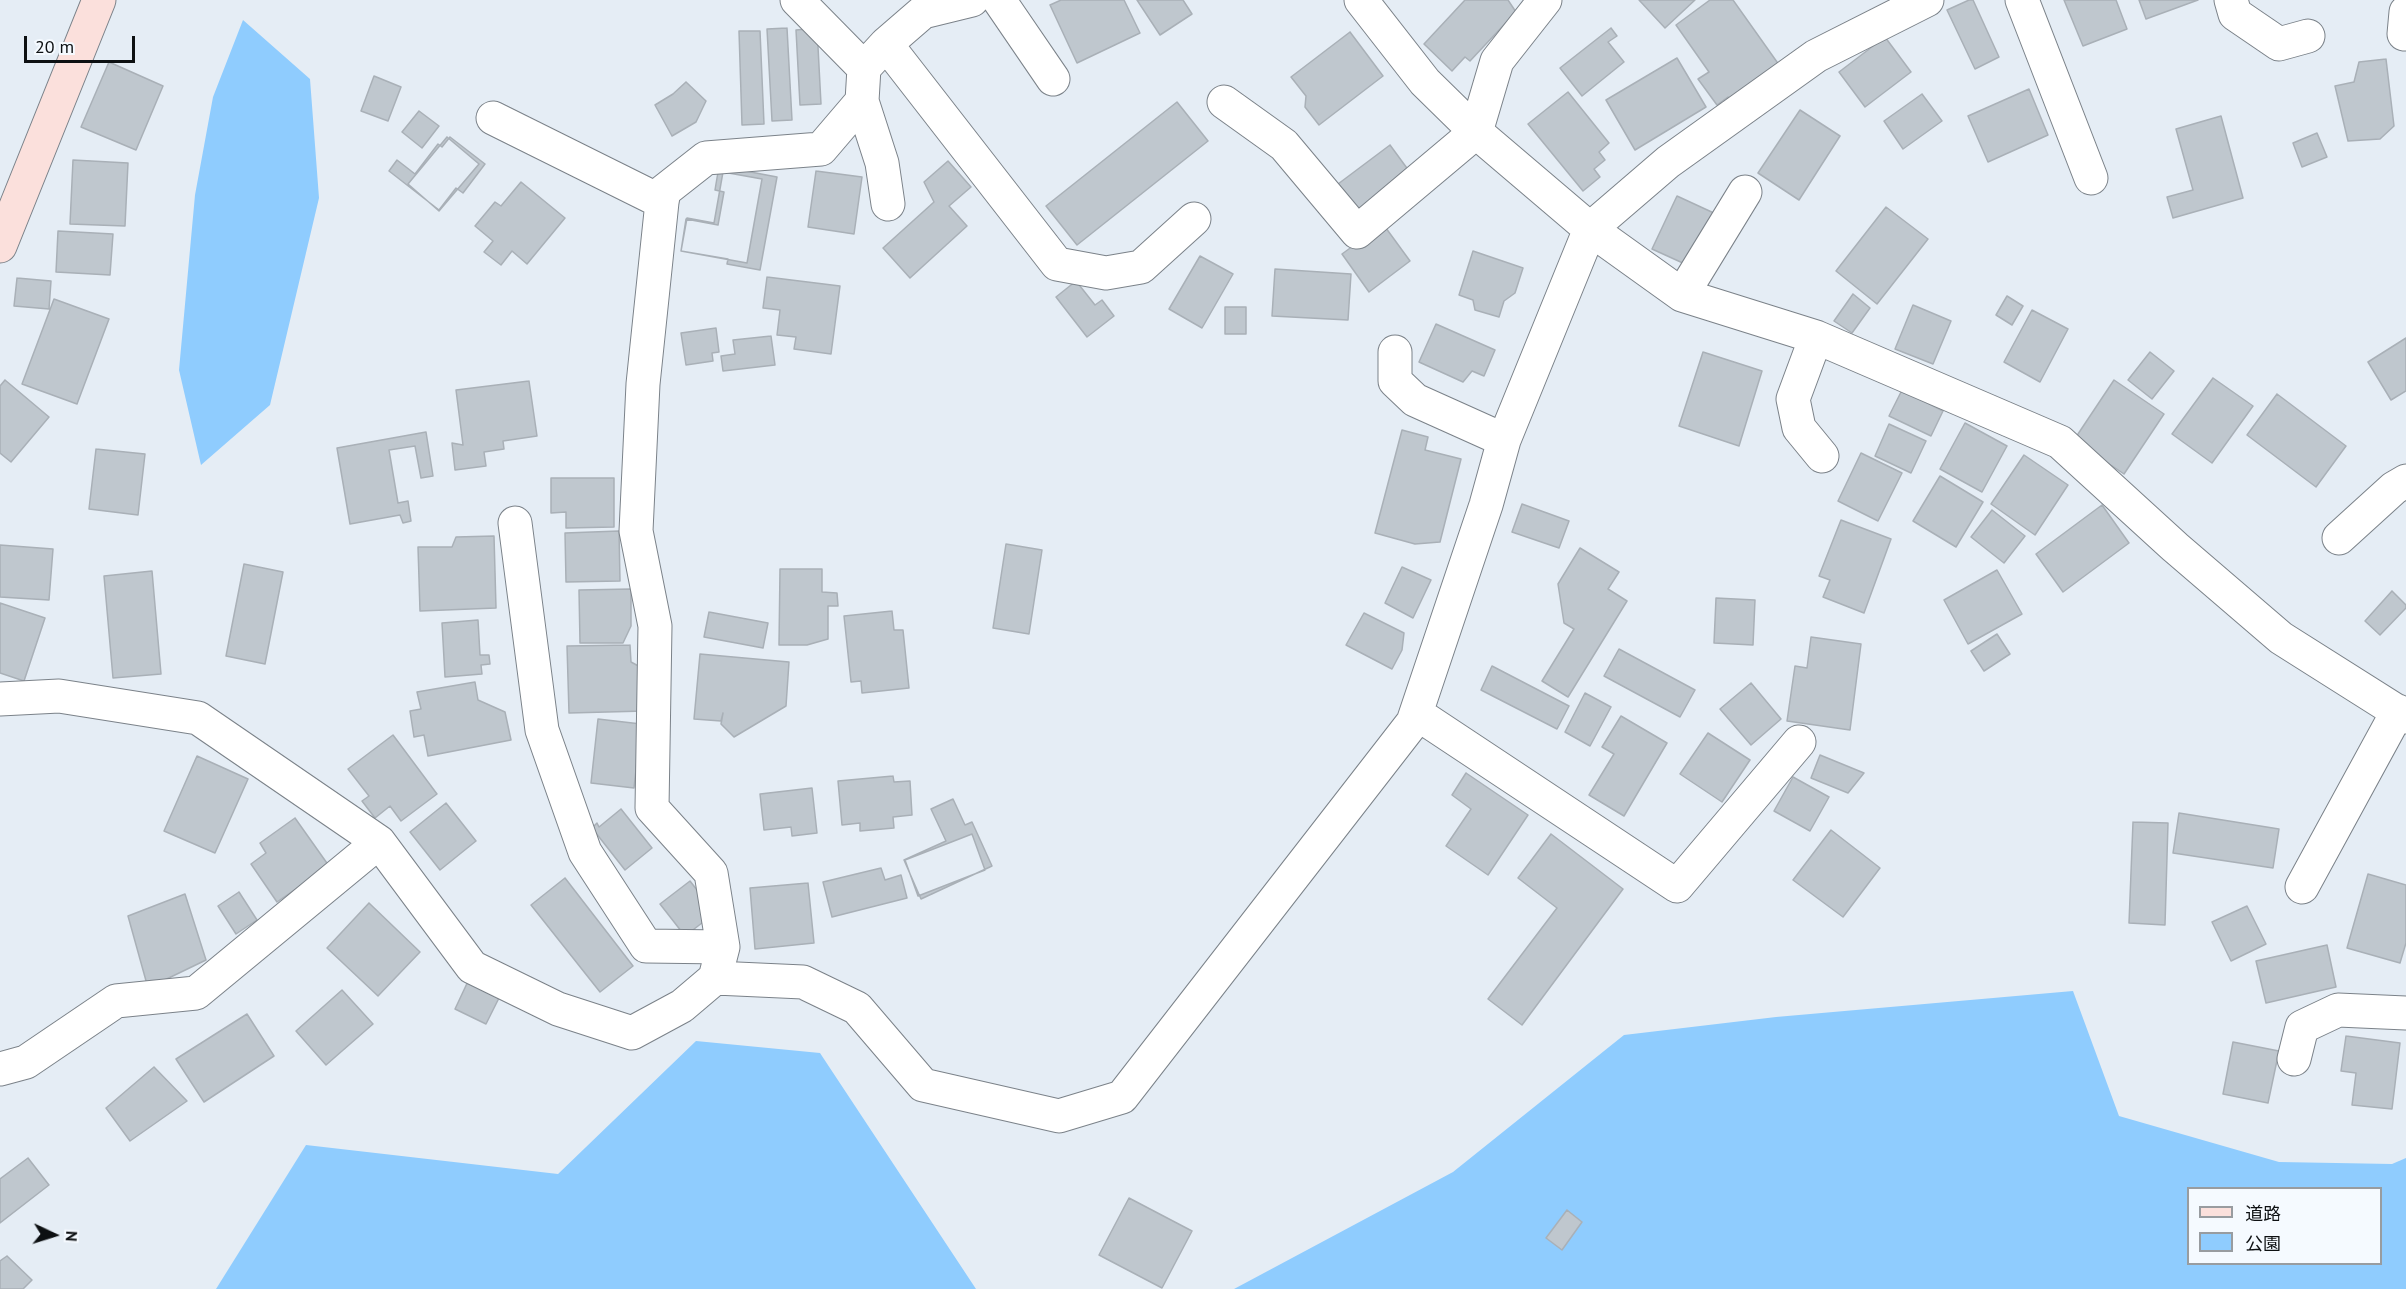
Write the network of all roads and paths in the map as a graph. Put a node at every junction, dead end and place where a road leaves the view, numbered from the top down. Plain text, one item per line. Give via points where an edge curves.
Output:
1 (99, 0) edge
2 (797, 0) edge
3 (972, 0) edge
4 (999, 0) edge
5 (1361, 0) edge
6 (1545, 0) edge
7 (1927, 0) edge
8 (2022, 0) edge
9 (2231, 0) edge
10 (2308, 36) dead end
11 (886, 44) junction
12 (864, 68) junction
13 (1053, 79) dead end
14 (862, 101) junction
15 (1224, 102) dead end
16 (493, 118) dead end
17 (1476, 132) junction
18 (2091, 178) dead end
19 (1745, 192) dead end
20 (662, 202) junction
21 (888, 204) dead end
22 (1194, 219) dead end
23 (1590, 229) junction
24 (0, 246) edge
25 (1682, 295) junction
26 (1816, 337) junction
27 (1395, 352) dead end
28 (1504, 440) junction
29 (1822, 456) dead end
30 (2406, 481) edge
31 (515, 522) dead end
32 (2339, 538) dead end
33 (0, 699) edge
34 (1416, 713) junction
35 (2402, 714) edge
36 (1799, 742) dead end
37 (379, 842) junction
38 (2302, 887) dead end
39 (719, 962) junction
40 (2406, 1014) edge
41 (2294, 1059) dead end
42 (0, 1069) edge

1 - 24 main road
2 - 12 street
3 - 11 street via 923,12
4 - 13 street
5 - 17 street via 1425,82
6 - 17 street via 1497,61
7 - 23 street via 1815,56 1668,162
8 - 18 street
9 - 10 street via 2235,14 2279,44
11 - 12 street
11 - 22 street via 1057,264 1106,273 1141,267
12 - 14 street
14 - 20 street via 821,149 706,158 664,191
14 - 21 street via 882,163
15 - 17 street via 1284,145 1357,232
16 - 20 street
17 - 23 street
19 - 25 street
20 - 39 street via 643,384 636,531 655,626 652,808 711,873
23 - 25 street
23 - 28 street
25 - 26 street
26 - 29 street via 1793,399 1799,428
26 - 35 street via 2060,442 2281,638
27 - 28 street via 1395,381 1415,400
28 - 34 street
30 - 32 street
31 - 39 street via 542,730 585,852 646,946
33 - 37 street via 59,696 198,718
34 - 36 street via 1677,886
34 - 39 street via 1413,722 1122,1097 1059,1116 923,1085 857,1008 803,982
35 - 38 street
37 - 39 street via 472,967 558,1009 632,1033 682,1006
37 - 42 street via 196,993 116,1001 26,1062
40 - 41 street via 2338,1010 2302,1027

